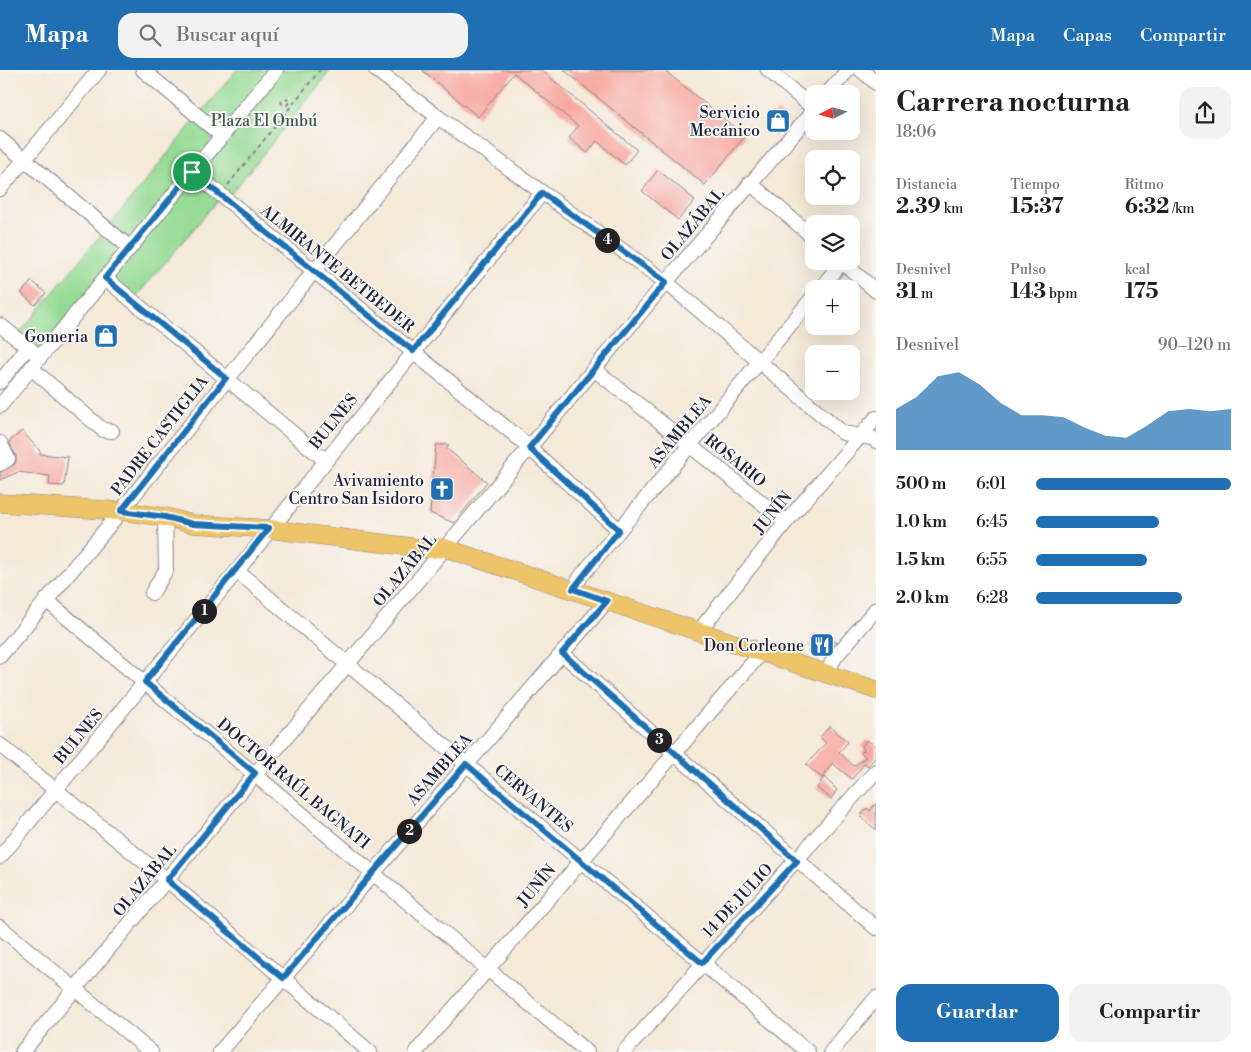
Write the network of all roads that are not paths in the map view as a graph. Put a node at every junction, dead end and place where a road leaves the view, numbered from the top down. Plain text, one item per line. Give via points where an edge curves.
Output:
1 (100, 70) edge
2 (143, 70) edge
3 (276, 70) edge
4 (376, 70) edge
5 (768, 70) edge
6 (848, 70) edge
7 (861, 70) edge
8 (876, 83) edge
9 (836, 85) edge
10 (805, 102) edge
11 (438, 118) junction
12 (805, 120) edge
13 (222, 136) junction
14 (0, 139) edge
15 (25, 159) junction
16 (192, 172) junction
17 (750, 183) junction
18 (0, 190) edge
19 (542, 193) junction
20 (805, 230) edge
21 (130, 248) junction
22 (835, 270) edge
23 (851, 270) edge
24 (315, 271) junction
25 (105, 278) junction
26 (827, 280) edge
27 (666, 282) junction
28 (876, 291) edge
29 (805, 307) edge
30 (0, 325) edge
31 (28, 348) junction
32 (413, 351) junction
33 (759, 361) junction
34 (35, 363) junction
35 (594, 370) junction
36 (226, 378) junction
37 (0, 382) edge
38 (0, 406) edge
39 (876, 418) edge
40 (112, 431) dead end
41 (861, 436) junction
42 (876, 441) edge
43 (0, 443) edge
44 (689, 445) junction
45 (529, 448) junction
46 (325, 460) junction
47 (0, 464) edge
48 (1, 502) edge
49 (121, 511) junction
50 (165, 517) junction
51 (786, 522) junction
52 (274, 524) junction
53 (619, 530) junction
54 (445, 548) junction
55 (237, 571) junction
56 (573, 589) junction
57 (152, 593) dead end
58 (46, 600) junction
59 (607, 601) junction
60 (876, 608) edge
61 (700, 631) junction
62 (762, 652) junction
63 (562, 653) junction
64 (0, 656) edge
65 (348, 664) junction
66 (826, 673) junction
67 (145, 682) junction
68 (876, 690) edge
69 (0, 745) edge
70 (674, 753) junction
71 (466, 764) junction
72 (876, 771) edge
73 (255, 773) junction
74 (55, 791) junction
75 (0, 857) edge
76 (580, 860) junction
77 (797, 861) junction
78 (372, 873) junction
79 (167, 880) junction
80 (0, 927) edge
81 (876, 928) edge
82 (702, 963) junction
83 (488, 969) junction
84 (283, 978) junction
85 (76, 988) junction
86 (876, 998) edge
87 (22, 1052) edge
88 (152, 1052) edge
89 (220, 1052) edge
90 (370, 1052) edge
91 (416, 1052) edge
92 (587, 1052) edge
93 (624, 1052) edge
94 (808, 1052) edge
95 (831, 1052) edge

1 - 15 street
2 - 13 street
3 - 13 street
4 - 11 street
5 - 10 street
6 - 9 street
7 - 8 street
11 - 19 street
11 - 24 street, PADRE CASTIGLIA
12 - 17 street, OLAZÁBAL
13 - 16 street
14 - 15 street
15 - 18 street
15 - 21 street
16 - 21 street
16 - 24 street, ALMIRANTE BETBEDER
17 - 20 street
17 - 27 street, OLAZÁBAL
19 - 27 street
19 - 32 street, BULNES
21 - 25 street
22 - 26 street
23 - 28 street
24 - 32 street, ALMIRANTE BETBEDER
24 - 36 street, PADRE CASTIGLIA
25 - 34 street
25 - 36 street
27 - 33 street
27 - 35 street, OLAZÁBAL
29 - 33 street, ASAMBLEA
30 - 31 street
31 - 34 street
31 - 37 street
32 - 45 street, ALMIRANTE BETBEDER
32 - 46 street, BULNES
33 - 41 street via 843,433
33 - 44 street, ASAMBLEA
34 - 38 street
34 - 40 street via 103,430
35 - 44 street, ROSARIO
35 - 45 street, OLAZÁBAL
36 - 46 street
36 - 49 street, PADRE CASTIGLIA
39 - 41 street, JUNÍN
41 - 42 street
41 - 51 street, JUNÍN
43 - 47 street via 8,459
44 - 51 street, ROSARIO
44 - 53 street, ASAMBLEA
45 - 53 street, ALMIRANTE BETBEDER
45 - 54 street, OLAZÁBAL
46 - 52 street, BULNES
48 - 49 main road
49 - 50 main road
49 - 58 street, PADRE CASTIGLIA
50 - 52 main road via 193,524
50 - 57 street via 166,570
51 - 61 street, JUNÍN
52 - 54 main road via 428,549
52 - 55 street, BULNES
53 - 56 street, ASAMBLEA
54 - 56 main road
54 - 65 street, OLAZÁBAL
55 - 65 street, CERVANTES
55 - 67 street, BULNES
56 - 59 main road
58 - 64 street, PADRE CASTIGLIA
58 - 67 street, DOCTOR RAÚL BAGNATI
59 - 61 main road
59 - 63 street, ASAMBLEA
60 - 66 street
61 - 62 main road
62 - 66 main road
62 - 70 street, JUNÍN
63 - 70 street
63 - 71 street, ASAMBLEA
65 - 71 street, CERVANTES
65 - 73 street, OLAZÁBAL
66 - 68 main road
67 - 73 street, DOCTOR RAÚL BAGNATI
67 - 74 street, BULNES
69 - 74 street
70 - 76 street, JUNÍN
70 - 77 street
71 - 76 street, CERVANTES
71 - 78 street, ASAMBLEA
72 - 77 street, 14 DE JULIO
73 - 78 street, DOCTOR RAÚL BAGNATI
73 - 79 street, OLAZÁBAL
74 - 75 street, BULNES
74 - 79 street
76 - 82 street, CERVANTES
76 - 83 street, JUNÍN
77 - 81 street
77 - 82 street, 14 DE JULIO
78 - 83 street, DOCTOR RAÚL BAGNATI
78 - 84 street, ASAMBLEA
79 - 84 street
79 - 85 street, OLAZÁBAL
80 - 85 street
82 - 93 street, 14 DE JULIO
82 - 94 street, CERVANTES
83 - 91 street, JUNÍN
83 - 92 street, DOCTOR RAÚL BAGNATI
84 - 89 street, ASAMBLEA
84 - 90 street
85 - 87 street, OLAZÁBAL
85 - 88 street
86 - 95 street

